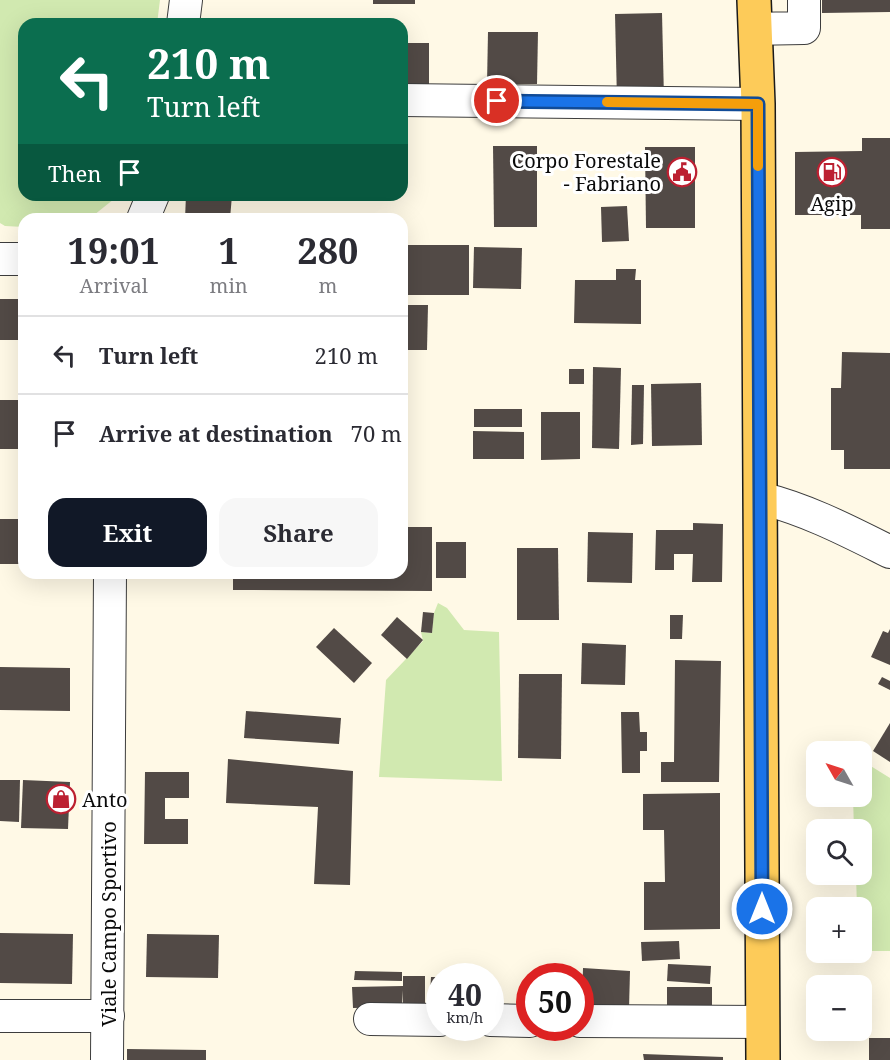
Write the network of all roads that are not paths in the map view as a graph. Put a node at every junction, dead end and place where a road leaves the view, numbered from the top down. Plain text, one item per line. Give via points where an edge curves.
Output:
1 (186, 0) edge
2 (804, 0) edge
3 (754, 15) edge
4 (184, 18) edge
5 (408, 100) edge
6 (758, 104) junction
7 (0, 259) edge
8 (18, 259) edge
9 (760, 498) junction
10 (890, 552) edge
11 (110, 579) edge
12 (0, 1016) edge
13 (108, 1016) junction
14 (370, 1019) dead end
15 (426, 1020) edge
16 (594, 1021) edge
17 (763, 1022) junction
18 (107, 1060) edge
19 (763, 1060) edge

1 - 4 street
2 - 3 street via 804,28
3 - 6 main road
5 - 6 street
6 - 9 main road
7 - 8 street
9 - 10 street via 825,520
9 - 17 main road
11 - 13 street, Viale Campo Sportivo
12 - 13 street
13 - 18 street, Viale Campo Sportivo
14 - 15 street
16 - 17 street
17 - 19 main road

